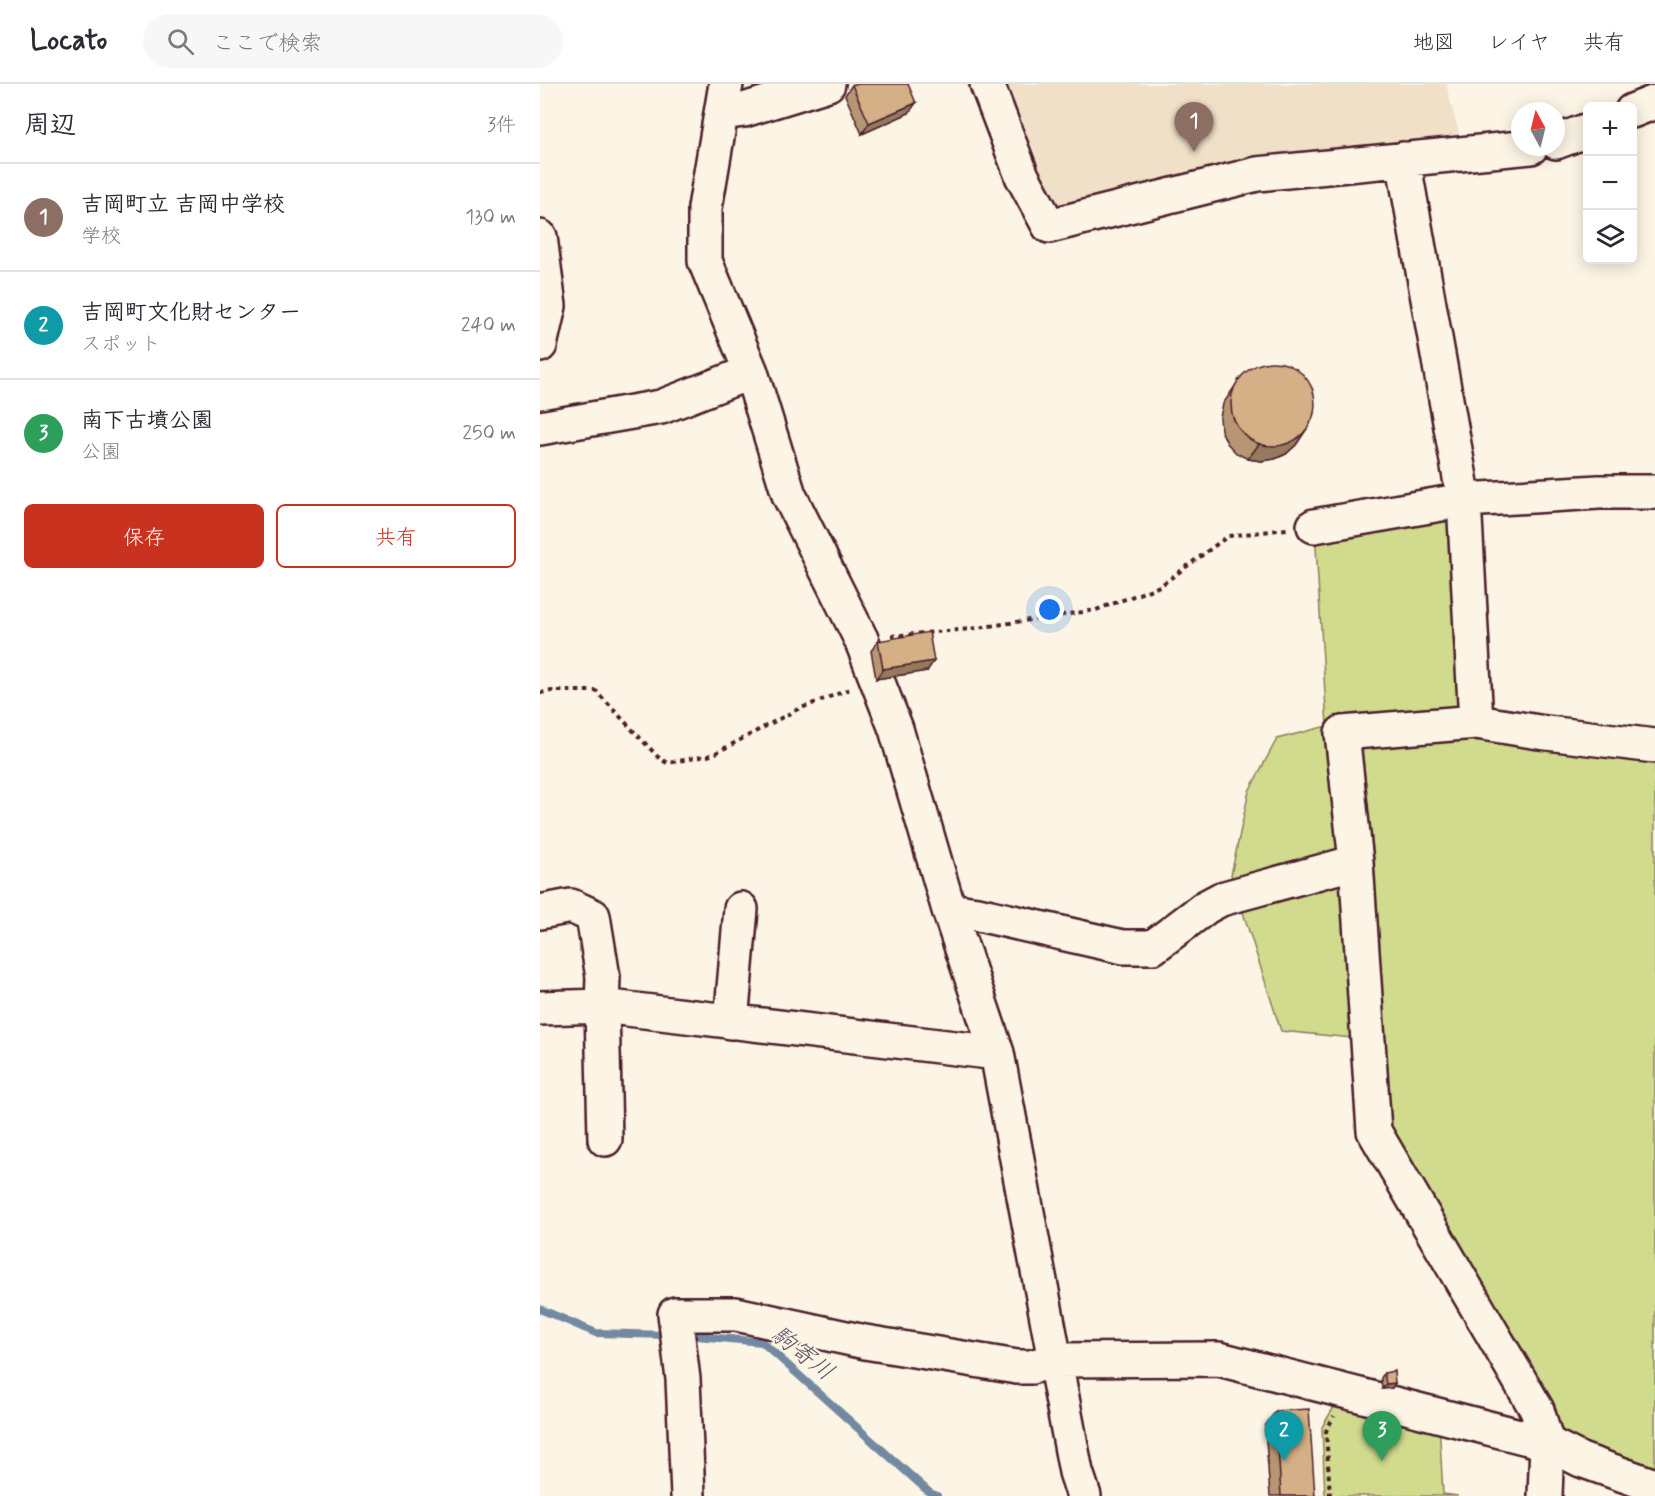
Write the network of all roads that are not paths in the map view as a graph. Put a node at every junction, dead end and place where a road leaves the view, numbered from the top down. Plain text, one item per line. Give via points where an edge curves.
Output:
1 (828, 84) edge
2 (987, 84) edge
3 (724, 99) edge
4 (1655, 102) edge
5 (1637, 109) edge
6 (1583, 132) edge
7 (1565, 139) edge
8 (1511, 149) edge
9 (1403, 159) junction
10 (540, 237) edge
11 (540, 345) edge
12 (751, 372) junction
13 (540, 428) edge
14 (1655, 492) edge
15 (1464, 500) junction
16 (1314, 525) road end
17 (1476, 722) junction
18 (1655, 746) edge
19 (1356, 862) junction
20 (741, 909) dead end
21 (949, 909) junction
22 (540, 912) edge
23 (602, 1006) junction
24 (540, 1008) edge
25 (730, 1022) junction
26 (997, 1053) junction
27 (605, 1139) dead end
28 (1056, 1360) junction
29 (1547, 1443) junction
30 (1655, 1486) edge
31 (688, 1496) edge
32 (1084, 1496) edge
33 (1545, 1496) edge

1 - 3 street via 744,110
2 - 9 street via 1022,176 1049,226 1257,174
3 - 12 street via 705,208 705,261
4 - 5 street
6 - 7 street
8 - 9 street
9 - 15 street
10 - 11 street via 549,306
12 - 13 street via 661,407
12 - 21 street via 789,495 861,639 896,729
14 - 15 street
15 - 16 street
15 - 17 street
17 - 18 street
17 - 19 street via 1342,733
19 - 21 street via 1221,899 1153,947 1123,947
19 - 29 street via 1374,1131 1537,1410
20 - 25 street
21 - 26 street
22 - 23 street via 571,906 592,916 603,977
23 - 24 street
23 - 25 street
23 - 27 street
25 - 26 street
26 - 28 street
28 - 29 street via 1219,1359
28 - 31 street via 1017,1367 865,1342 736,1314 675,1314
28 - 32 street
29 - 30 street via 1581,1460
29 - 33 street

